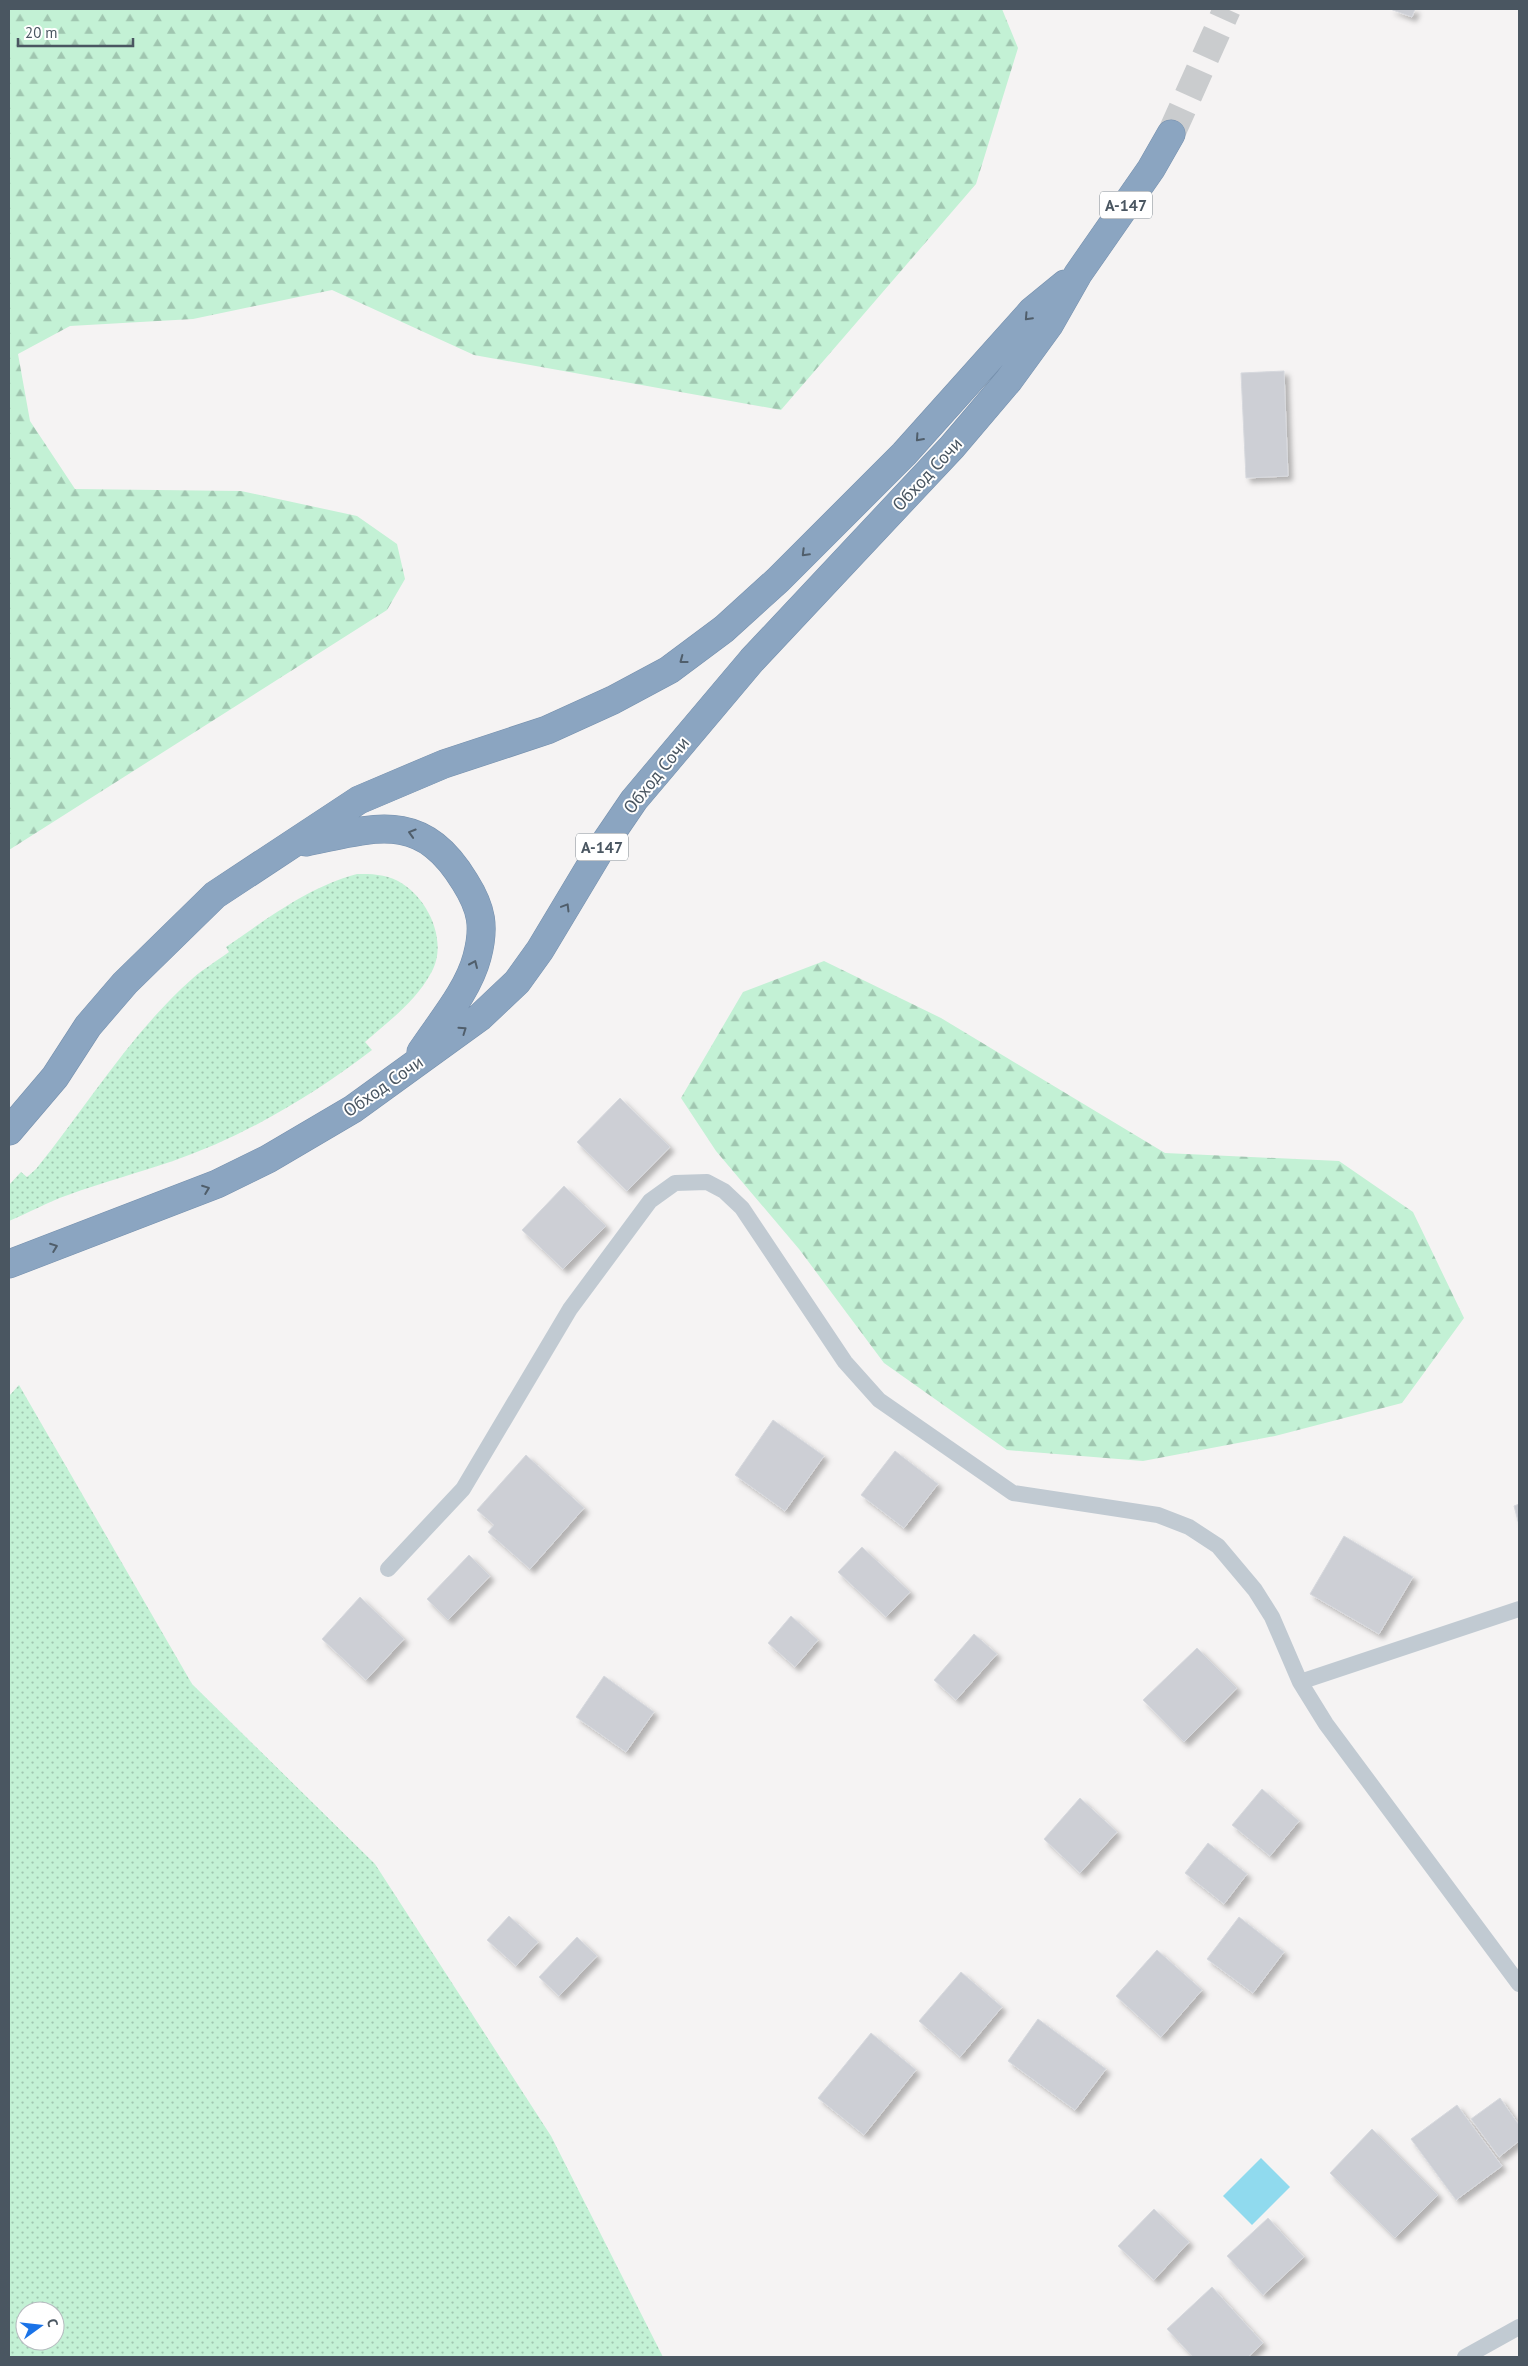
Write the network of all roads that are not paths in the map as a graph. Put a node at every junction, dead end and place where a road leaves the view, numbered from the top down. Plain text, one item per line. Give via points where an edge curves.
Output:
1 (1171, 134) tunnel mouth
2 (1078, 274) junction
3 (292, 845) junction
4 (412, 1066) junction
5 (9, 1131) edge
6 (9, 1264) edge
7 (388, 1569) dead end
8 (1519, 1610) edge
9 (1300, 1682) junction
10 (1519, 1984) edge
11 (1519, 2327) edge
12 (1465, 2357) edge

1 - 2 highway, Обход Сочи / А-147 via 1151,169
2 -> 3 highway, Обход Сочи / А-147 via 1032,311 904,454 778,580 724,629 670,670 547,730 444,764 359,800
4 -> 2 highway, Обход Сочи / А-147 via 480,1017 516,982 540,950 634,800 758,653 920,482 996,395 1048,325
4 -> 3 highway, А-147 via 460,994 477,959 483,929 477,900 457,868 435,844 414,832 387,828 361,830
3 - 5 highway, Обход Сочи / А-147 via 215,895 164,943 88,1026 55,1077
6 -> 4 highway, Обход Сочи / А-147 via 226,1180 353,1109
7 - 9 lane via 463,1489 570,1309 650,1200 675,1183 707,1182 724,1191 742,1208 844,1362 878,1400 1012,1493 1158,1515 1189,1527 1218,1546 1264,1604
8 - 9 lane
9 - 10 lane via 1326,1724
11 - 12 lane

